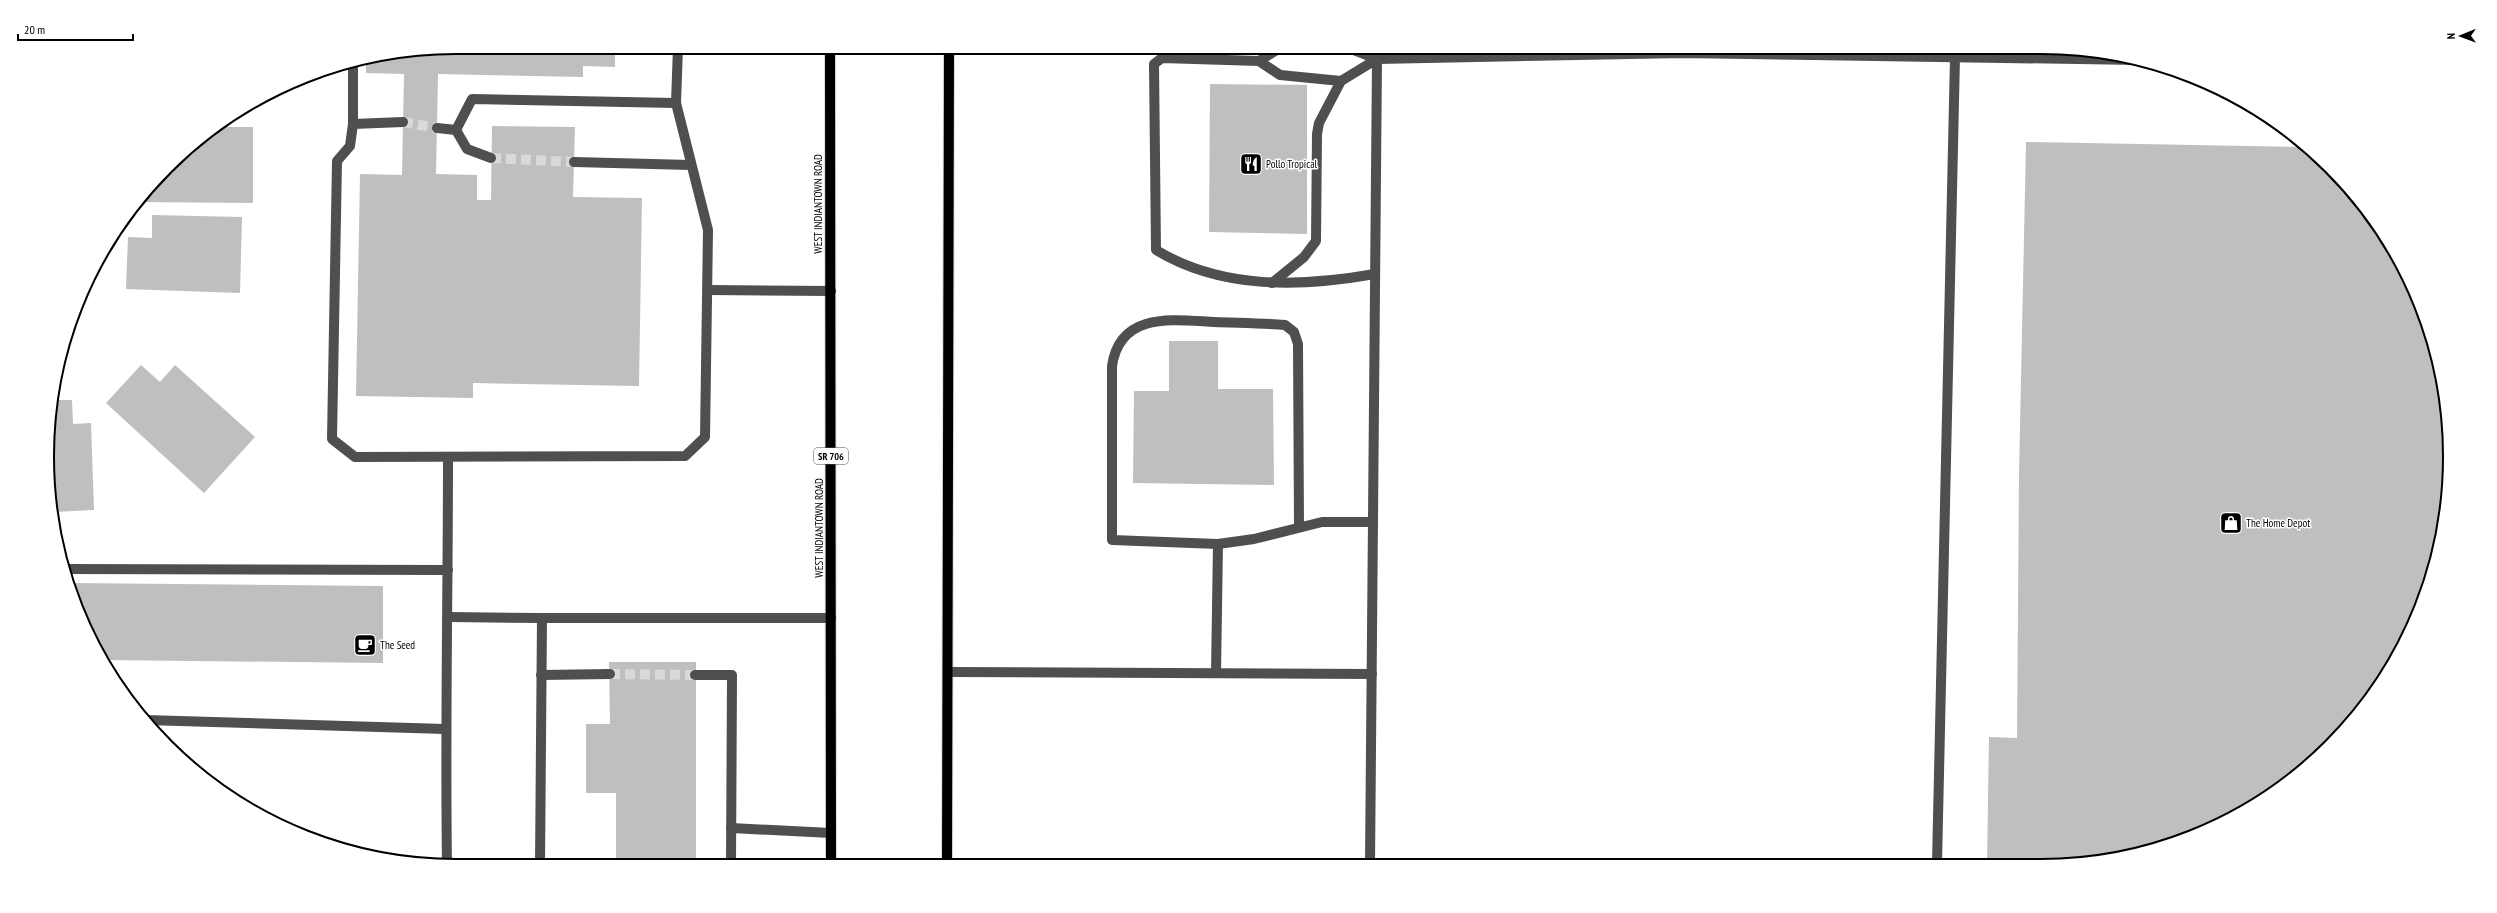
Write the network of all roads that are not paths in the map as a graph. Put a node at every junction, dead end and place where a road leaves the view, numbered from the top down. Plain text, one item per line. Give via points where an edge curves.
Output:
1 (678, 54) edge
2 (830, 54) edge
3 (949, 54) edge
4 (1270, 54) edge
5 (1364, 54) edge
6 (1373, 54) edge
7 (1631, 54) edge
8 (1773, 54) edge
9 (1955, 56) junction
10 (1377, 59) junction
11 (2105, 59) edge
12 (1259, 61) junction
13 (353, 68) edge
14 (1342, 82) junction
15 (676, 103) junction
16 (403, 122) tunnel mouth
17 (353, 124) junction
18 (437, 128) tunnel mouth
19 (456, 130) junction
20 (491, 158) tunnel mouth
21 (574, 162) tunnel mouth
22 (691, 165) junction
23 (1375, 274) junction
24 (1272, 283) junction
25 (708, 290) junction
26 (831, 291) junction
27 (448, 457) junction
28 (1373, 522) junction
29 (1299, 527) junction
30 (1218, 544) junction
31 (70, 569) edge
32 (448, 570) junction
33 (448, 617) junction
34 (542, 618) junction
35 (830, 618) junction
36 (948, 672) junction
37 (1216, 673) junction
38 (610, 674) tunnel mouth
39 (1372, 674) junction
40 (542, 675) junction
41 (695, 675) tunnel mouth
42 (152, 720) edge
43 (445, 729) junction
44 (731, 828) junction
45 (831, 833) junction
46 (447, 859) edge
47 (540, 859) edge
48 (731, 859) edge
49 (831, 859) edge
50 (947, 859) edge
51 (1370, 859) edge
52 (1937, 859) edge

1 - 15 lane
2 - 26 main road, WEST INDIANTOWN ROAD / SR 706
3 - 36 main road
4 - 12 lane
5 - 10 lane
6 - 10 lane
7 - 10 lane
8 - 9 lane
9 - 11 lane
9 - 52 lane
10 - 14 lane
10 - 23 lane
12 - 14 lane via 1280,75
12 - 24 lane via 1162,58 1154,64 1156,250 1177,263 1214,275
13 - 17 lane
14 - 24 lane via 1319,124 1317,134 1316,241 1304,257
15 - 19 lane via 472,99
15 - 22 lane
16 - 17 lane
17 - 27 lane via 350,146 337,161 332,439 355,457
18 - 19 lane
19 - 20 lane via 467,149
21 - 22 lane
22 - 25 lane via 708,230
23 - 24 lane via 1323,282
23 - 28 lane
25 - 26 lane
25 - 27 lane via 705,437 685,456
26 - 35 main road, WEST INDIANTOWN ROAD / SR 706
27 - 32 lane
28 - 29 lane via 1322,522
28 - 39 lane
29 - 30 lane via 1254,539
29 - 30 lane via 1298,344 1294,332 1285,325 1163,320 1139,326 1130,332 1116,349 1114,357 1112,540
30 - 37 lane
31 - 32 lane
32 - 33 lane
33 - 34 lane
33 - 43 lane
34 - 35 lane
34 - 40 lane
35 - 45 main road, WEST INDIANTOWN ROAD / SR 706
36 - 37 lane
36 - 50 main road
37 - 39 lane
38 - 40 lane
39 - 51 lane
40 - 47 lane
41 - 44 lane via 732,675
42 - 43 lane
43 - 46 lane
44 - 45 lane
44 - 48 lane
45 - 49 main road, WEST INDIANTOWN ROAD / SR 706

